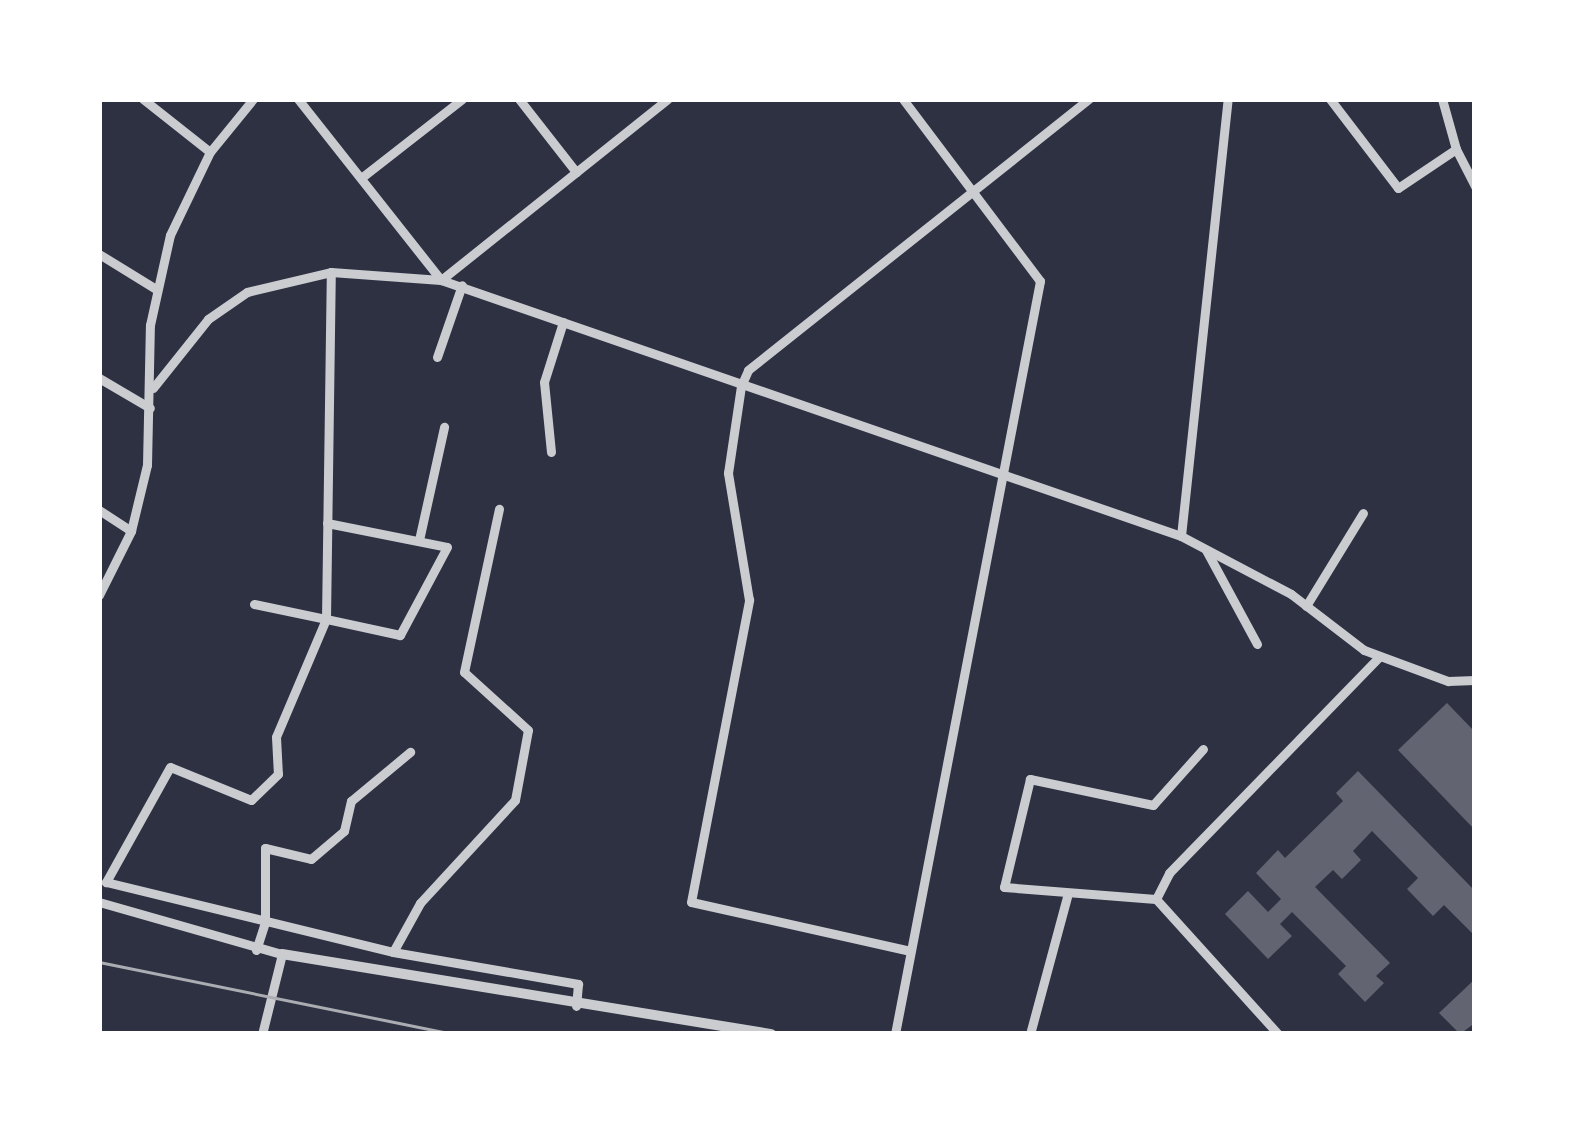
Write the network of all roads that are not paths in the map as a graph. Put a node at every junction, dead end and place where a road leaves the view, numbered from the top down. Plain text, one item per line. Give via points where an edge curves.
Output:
1 (142, 99) edge
2 (253, 99) edge
3 (298, 99) edge
4 (462, 99) edge
5 (519, 99) edge
6 (668, 99) edge
7 (903, 99) edge
8 (1089, 99) edge
9 (1228, 99) edge
10 (1330, 99) edge
11 (1442, 99) edge
12 (1456, 149) junction
13 (210, 152) junction
14 (576, 172) junction
15 (362, 178) junction
16 (1475, 186) edge
17 (971, 194) junction
18 (99, 254) edge
19 (331, 272) junction
20 (441, 280) junction
21 (462, 285) junction
22 (156, 289) junction
23 (563, 322) junction
24 (437, 357) dead end
25 (99, 377) edge
26 (741, 386) junction
27 (153, 388) junction
28 (150, 409) junction
29 (445, 427) dead end
30 (551, 452) dead end
31 (1003, 469) junction
32 (500, 509) dead end
33 (99, 510) edge
34 (1363, 513) dead end
35 (327, 523) junction
36 (130, 531) junction
37 (1181, 536) junction
38 (419, 540) junction
39 (1206, 550) junction
40 (99, 595) edge
41 (254, 604) dead end
42 (1306, 606) junction
43 (326, 619) junction
44 (1257, 644) dead end
45 (1379, 657) junction
46 (1475, 680) edge
47 (1203, 749) dead end
48 (410, 752) dead end
49 (1068, 893) junction
50 (1156, 899) junction
51 (99, 902) edge
52 (266, 923) junction
53 (256, 950) junction
54 (906, 950) junction
55 (393, 952) junction
56 (282, 954) junction
57 (576, 1006) junction
58 (262, 1034) edge
59 (772, 1034) edge
60 (895, 1034) edge
61 (1030, 1034) edge
62 (1278, 1034) edge

1 - 13 street
2 - 13 street
3 - 15 street
4 - 15 street
5 - 14 street
6 - 14 street
7 - 17 street
8 - 17 street
9 - 37 street
10 - 12 street via 1398,188
11 - 12 street
12 - 16 street
13 - 22 street via 170,235
14 - 20 street
15 - 20 street
17 - 26 street via 748,370
17 - 31 street via 1040,281
18 - 22 street
19 - 20 street
19 - 27 street via 247,292 208,320
19 - 35 street
20 - 21 street
21 - 23 street
21 - 24 street
22 - 27 street
23 - 26 street
23 - 30 street via 544,382
25 - 28 street
26 - 31 street
26 - 54 street via 728,473 749,600 691,902
27 - 28 street
28 - 36 street
29 - 38 street
31 - 37 street
31 - 54 street
32 - 55 street via 464,672 528,730 515,800 420,903
33 - 36 street
34 - 42 street
35 - 38 street
35 - 43 street
36 - 40 street
37 - 39 street
38 - 43 street via 447,547 400,635
39 - 42 street
39 - 44 street
41 - 43 street
42 - 45 street
43 - 52 street via 276,737 278,774 251,800 170,767 106,882
45 - 46 street via 1448,681
45 - 50 street via 1168,873
47 - 49 street via 1153,805 1030,779 1004,887
48 - 52 street via 351,801 344,832 311,859 265,848
49 - 50 street
49 - 61 street
50 - 62 street
51 - 53 street
52 - 53 street
52 - 55 street
53 - 56 street
54 - 60 street
55 - 57 street via 578,983
56 - 57 street
56 - 58 street
57 - 59 street

